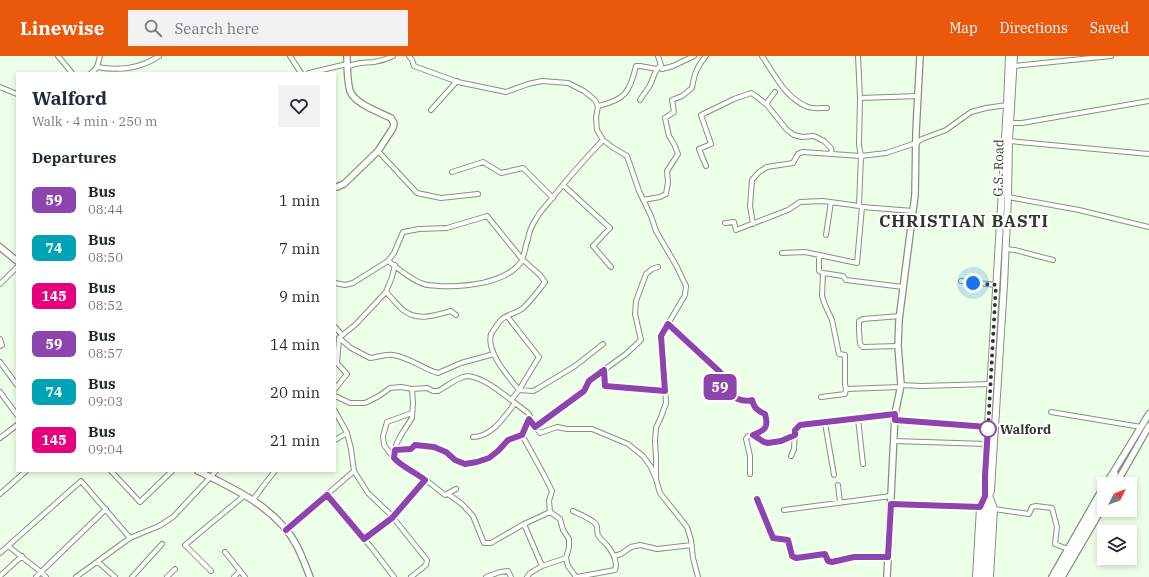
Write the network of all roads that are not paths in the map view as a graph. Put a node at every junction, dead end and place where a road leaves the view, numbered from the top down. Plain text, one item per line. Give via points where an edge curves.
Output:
1 (58, 56) edge
2 (100, 56) edge
3 (158, 56) edge
4 (290, 56) edge
5 (347, 56) edge
6 (393, 56) edge
7 (409, 56) edge
8 (658, 56) edge
9 (694, 56) edge
10 (706, 56) edge
11 (762, 56) edge
12 (858, 56) edge
13 (920, 56) edge
14 (1009, 56) edge
15 (1014, 56) edge
16 (1111, 56) edge
17 (661, 64) junction
18 (347, 65) junction
19 (1014, 66) junction
20 (97, 67) junction
21 (657, 68) junction
22 (71, 72) edge
23 (92, 72) edge
24 (300, 72) edge
25 (314, 72) edge
26 (456, 81) junction
27 (0, 87) edge
28 (775, 92) dead end
29 (16, 94) edge
30 (918, 96) junction
31 (860, 98) junction
32 (640, 100) dead end
33 (1149, 101) edge
34 (766, 105) junction
35 (1007, 105) junction
36 (598, 106) junction
37 (826, 108) dead end
38 (431, 110) dead end
39 (1010, 123) junction
40 (603, 140) junction
41 (1009, 141) junction
42 (916, 143) junction
43 (378, 151) junction
44 (832, 154) junction
45 (1149, 154) edge
46 (861, 156) junction
47 (706, 166) dead end
48 (452, 172) dead end
49 (563, 185) junction
50 (336, 187) edge
51 (478, 194) dead end
52 (1008, 197) junction
53 (553, 198) junction
54 (643, 200) junction
55 (831, 202) junction
56 (861, 206) junction
57 (913, 211) junction
58 (724, 223) dead end
59 (753, 224) junction
60 (1149, 227) edge
61 (826, 235) dead end
62 (0, 247) edge
63 (1006, 249) junction
64 (782, 253) dead end
65 (819, 255) junction
66 (522, 259) junction
67 (16, 260) edge
68 (1053, 260) dead end
69 (388, 261) junction
70 (395, 265) junction
71 (611, 267) dead end
72 (658, 267) dead end
73 (16, 268) edge
74 (823, 273) junction
75 (961, 281) dead end
76 (336, 283) edge
77 (0, 284) edge
78 (996, 285) junction
79 (904, 287) junction
80 (386, 292) junction
81 (456, 315) dead end
82 (507, 316) junction
83 (900, 316) junction
84 (668, 324) junction
85 (336, 328) edge
86 (341, 336) junction
87 (0, 339) edge
88 (603, 344) dead end
89 (0, 346) edge
90 (898, 346) junction
91 (494, 354) junction
92 (0, 362) edge
93 (336, 363) edge
94 (336, 363) edge
95 (604, 370) junction
96 (16, 384) edge
97 (991, 384) junction
98 (900, 386) junction
99 (336, 388) edge
100 (412, 389) junction
101 (846, 389) junction
102 (519, 390) junction
103 (665, 391) junction
104 (0, 392) edge
105 (336, 396) edge
106 (821, 397) dead end
107 (511, 400) junction
108 (515, 403) junction
109 (1052, 412) dead end
110 (336, 413) edge
111 (412, 413) junction
112 (16, 414) edge
113 (1149, 414) edge
114 (895, 417) junction
115 (529, 419) junction
116 (858, 419) junction
117 (825, 423) junction
118 (16, 426) edge
119 (1149, 426) edge
120 (535, 427) junction
121 (988, 427) junction
122 (347, 432) junction
123 (1143, 433) edge
124 (522, 435) junction
125 (753, 435) junction
126 (795, 435) junction
127 (473, 437) dead end
128 (0, 438) edge
129 (336, 439) edge
130 (894, 441) junction
131 (987, 444) junction
132 (395, 450) junction
133 (791, 456) dead end
134 (394, 458) junction
135 (863, 464) dead end
136 (1117, 466) junction
137 (354, 471) junction
138 (25, 472) edge
139 (112, 472) edge
140 (171, 472) edge
141 (200, 472) edge
142 (215, 472) edge
143 (274, 472) edge
144 (750, 474) dead end
145 (834, 475) dead end
146 (211, 477) junction
147 (1110, 477) edge
148 (1114, 477) edge
149 (1118, 477) edge
150 (656, 479) junction
151 (425, 480) junction
152 (838, 485) dead end
153 (456, 489) dead end
154 (0, 494) edge
155 (448, 494) junction
156 (245, 495) junction
157 (327, 495) junction
158 (891, 496) junction
159 (987, 496) junction
160 (757, 499) dead end
161 (1097, 499) edge
162 (253, 500) junction
163 (840, 502) junction
164 (891, 504) junction
165 (987, 508) junction
166 (1097, 508) edge
167 (106, 509) junction
168 (784, 510) dead end
169 (573, 511) dead end
170 (550, 512) junction
171 (1097, 517) edge
172 (392, 518) junction
173 (524, 524) junction
174 (286, 530) junction
175 (130, 538) junction
176 (364, 539) junction
177 (162, 544) dead end
178 (692, 545) junction
179 (8, 546) junction
180 (1068, 549) junction
181 (225, 552) dead end
182 (0, 554) edge
183 (22, 556) junction
184 (614, 556) junction
185 (888, 557) junction
186 (566, 558) junction
187 (98, 562) junction
188 (542, 566) junction
189 (176, 569) dead end
190 (211, 571) dead end
191 (240, 571) junction
192 (41, 572) junction
193 (0, 576) edge
194 (36, 577) edge
195 (46, 577) edge
196 (76, 577) edge
197 (115, 577) edge
198 (132, 577) edge
199 (167, 577) edge
200 (234, 577) edge
201 (245, 577) edge
202 (310, 577) edge
203 (394, 577) edge
204 (411, 577) edge
205 (486, 577) edge
206 (511, 577) edge
207 (527, 577) edge
208 (577, 577) edge
209 (698, 577) edge
210 (887, 577) edge
211 (976, 577) edge
212 (980, 577) edge
213 (984, 577) edge
214 (990, 577) edge
215 (1052, 577) edge
216 (1058, 577) edge
217 (1062, 577) edge

1 - 22 street
2 - 20 street
3 - 20 street via 138,66 112,70
4 - 24 street
5 - 18 street
6 - 18 street via 385,60
7 - 26 street via 414,66
8 - 17 street
9 - 17 street via 662,69
10 - 54 street via 697,69 692,88 672,100 674,112 665,118 669,136 678,154 667,171 666,194
11 - 37 street via 778,82 795,100 809,108
12 - 31 street
13 - 30 street
14 - 35 main road, G.S. Road
15 - 19 main road, G.S. Road
16 - 19 street
17 - 21 street
18 - 25 street
18 - 43 street via 354,98 394,122 393,128
19 - 39 main road, G.S. Road
20 - 23 street
21 - 32 street
21 - 36 street via 636,66 625,94 617,100
26 - 36 street via 506,92 542,81 568,83 584,90
26 - 38 street
27 - 29 street
28 - 34 street
30 - 31 street
30 - 42 street
31 - 46 street
33 - 39 street
34 - 44 street via 794,135 814,136 824,141 831,148
34 - 47 street via 751,94 701,115 711,144 699,149
35 - 42 street via 971,112 946,130
35 - 78 main road, G.S. Road
36 - 40 street via 597,130
39 - 41 main road, G.S. Road
40 - 49 street
40 - 54 street via 627,156
41 - 45 street
41 - 52 main road, G.S. Road
42 - 46 street via 886,153
42 - 57 street
43 - 50 street via 344,184
43 - 51 street via 417,193 441,198
44 - 46 street
44 - 59 street via 802,152 793,163 767,167 759,172 752,180 750,206
46 - 56 street
48 - 53 street via 483,162 501,173 523,168
49 - 53 street
49 - 71 street via 610,228 593,246
52 - 60 street via 1080,210
52 - 63 main road, G.S. Road
53 - 66 street via 536,218
54 - 84 street via 656,231 686,286 685,295
55 - 56 street
55 - 59 street via 800,202 788,210
55 - 61 street
56 - 57 street
56 - 65 street via 857,263
57 - 79 street
58 - 59 street via 734,222 736,230
62 - 67 street
63 - 68 street
63 - 159 main road, G.S. Road via 991,490
64 - 65 street via 805,252
65 - 74 street via 819,271
66 - 69 street via 487,216 447,228 403,232
66 - 70 street via 507,274 484,283 446,286 423,284
66 - 82 street via 545,282 534,298 522,309
69 - 70 street
69 - 76 street via 353,283
70 - 80 street
72 - 95 street via 652,268 646,274 636,301 635,314 641,340
73 - 77 street
74 - 79 street via 843,276 846,280
74 - 101 street via 822,296 832,320 839,354 845,355
75 - 78 street
78 - 97 main road, G.S. Road
79 - 83 street
80 - 81 street via 404,311 414,316 434,316 451,311
80 - 86 street
82 - 91 street via 500,321 492,334 490,342
82 - 102 street via 539,357
83 - 90 street
83 - 90 street via 859,321 860,344 863,346
84 - 103 street via 661,336
84 - 125 street via 721,373 717,381 721,389 733,397 752,400 754,407 765,414 766,427
85 - 86 street
86 - 91 street via 351,348 370,358 392,355 438,373 461,363
86 - 93 street
87 - 89 street
88 - 102 street via 575,366 537,389
90 - 98 street
91 - 102 street
92 - 96 street
94 - 99 street via 347,374
95 - 103 street via 605,386
95 - 120 street via 589,381 584,391
97 - 98 street
97 - 121 main road, G.S. Road
98 - 101 street
98 - 114 street
100 - 105 street via 390,388 365,403 350,403
100 - 107 street via 427,388 438,391 464,376 475,377
100 - 111 street
101 - 106 street via 845,394
102 - 107 street
103 - 150 street via 666,403 656,428
104 - 112 street
107 - 108 street
108 - 115 street via 528,413
108 - 127 street via 487,434
109 - 123 street
110 - 122 street
111 - 132 street via 412,418 401,434
111 - 134 street via 387,422 383,436 384,445
113 - 123 street
114 - 116 street
114 - 121 street
114 - 130 street
115 - 120 street
115 - 124 street
116 - 117 street
116 - 135 street
117 - 126 street via 800,425 795,430
117 - 145 street
118 - 128 street
119 - 123 street
120 - 150 street via 540,433 557,427 592,429 628,444 643,456
121 - 131 main road, G.S. Road
122 - 129 street
122 - 137 street
123 - 136 street
123 - 149 street
124 - 132 street via 508,440 489,458 465,464 434,447 415,445 411,449
124 - 170 street via 552,491 549,501
125 - 126 street via 768,443
125 - 144 street via 746,439 750,456
126 - 133 street
130 - 131 street
130 - 158 street
131 - 159 main road, G.S. Road
132 - 134 street
134 - 151 street
136 - 147 street
136 - 148 street
137 - 157 street
137 - 172 street via 368,493
138 - 154 street
139 - 140 street via 140,502
141 - 146 street
142 - 146 street
143 - 162 street
146 - 156 street
146 - 175 street via 173,517
150 - 178 street via 660,493 687,527
151 - 155 street via 445,495
151 - 172 street
152 - 163 street
153 - 155 street
155 - 173 street via 473,516 484,543 491,543
156 - 162 street
156 - 190 street via 185,545
157 - 174 street
157 - 176 street
158 - 163 street
158 - 164 street
159 - 165 main road
159 - 165 main road
160 - 185 street via 773,538 788,540 792,556 796,558 825,554 828,561 832,562 854,557
161 - 180 street
162 - 174 street via 275,517
163 - 168 street
164 - 165 street
164 - 185 street
165 - 180 street via 1029,514 1032,507 1052,508 1057,527 1055,544
165 - 211 main road
165 - 212 main road
165 - 213 main road
165 - 214 main road
166 - 216 street
167 - 175 street
167 - 179 street via 81,481
167 - 192 street
169 - 184 street via 595,523 598,536
170 - 173 street
170 - 186 street via 560,519 569,539
171 - 217 street
172 - 176 street
172 - 204 street via 427,560 426,565
173 - 188 street
174 - 202 street via 297,546
175 - 187 street
176 - 203 street
177 - 198 street
178 - 184 street via 658,549 640,545
178 - 209 street
179 - 182 street
179 - 183 street
180 - 215 street
181 - 191 street
183 - 192 street
183 - 193 street
184 - 208 street via 616,570
185 - 210 street
186 - 188 street
186 - 208 street via 568,566
187 - 196 street
187 - 197 street
188 - 207 street
189 - 199 street
191 - 200 street
191 - 201 street
192 - 194 street
192 - 195 street
205 - 206 street via 508,572

